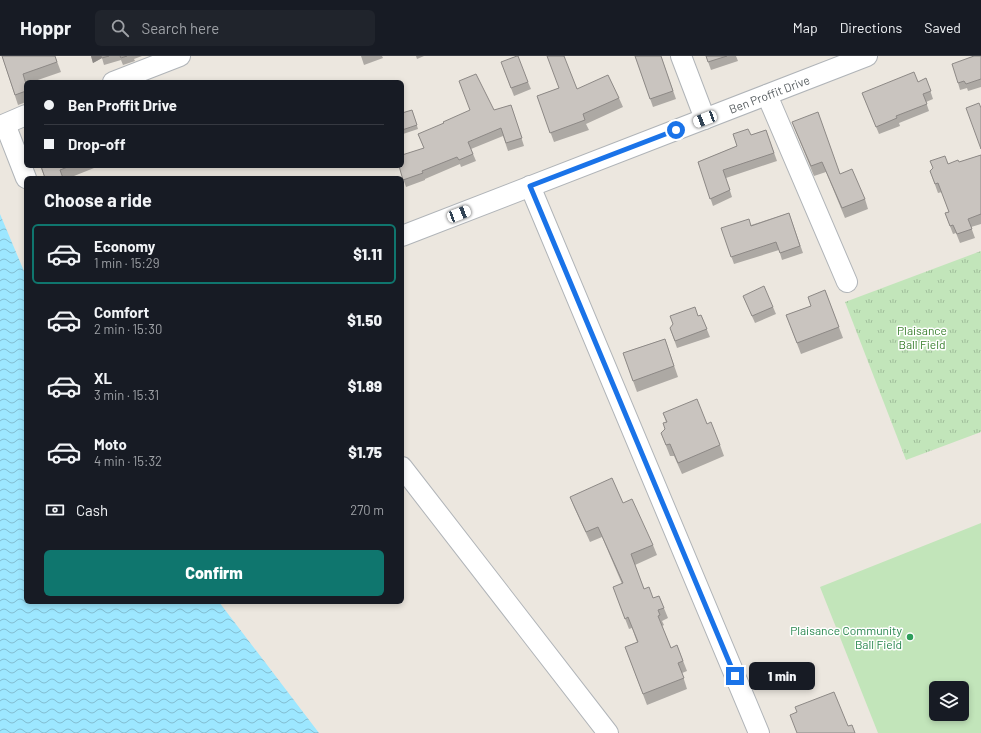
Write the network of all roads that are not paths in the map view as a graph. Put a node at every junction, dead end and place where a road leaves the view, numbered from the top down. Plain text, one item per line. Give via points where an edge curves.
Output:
1 (180, 56) edge
2 (681, 56) edge
3 (867, 56) edge
4 (118, 80) edge
5 (767, 95) junction
6 (24, 117) edge
7 (705, 119) junction
8 (25, 176) edge
9 (530, 186) junction
10 (404, 235) edge
11 (847, 282) dead end
12 (404, 470) edge
13 (608, 733) edge
14 (759, 733) edge

1 - 4 street
2 - 7 street
3 - 5 street, Ben Proffit Drive
5 - 7 street, Ben Proffit Drive
5 - 11 street
6 - 8 street via 5,124
7 - 9 street, Ben Proffit Drive
9 - 10 street, Ben Proffit Drive
9 - 14 street
12 - 13 street

